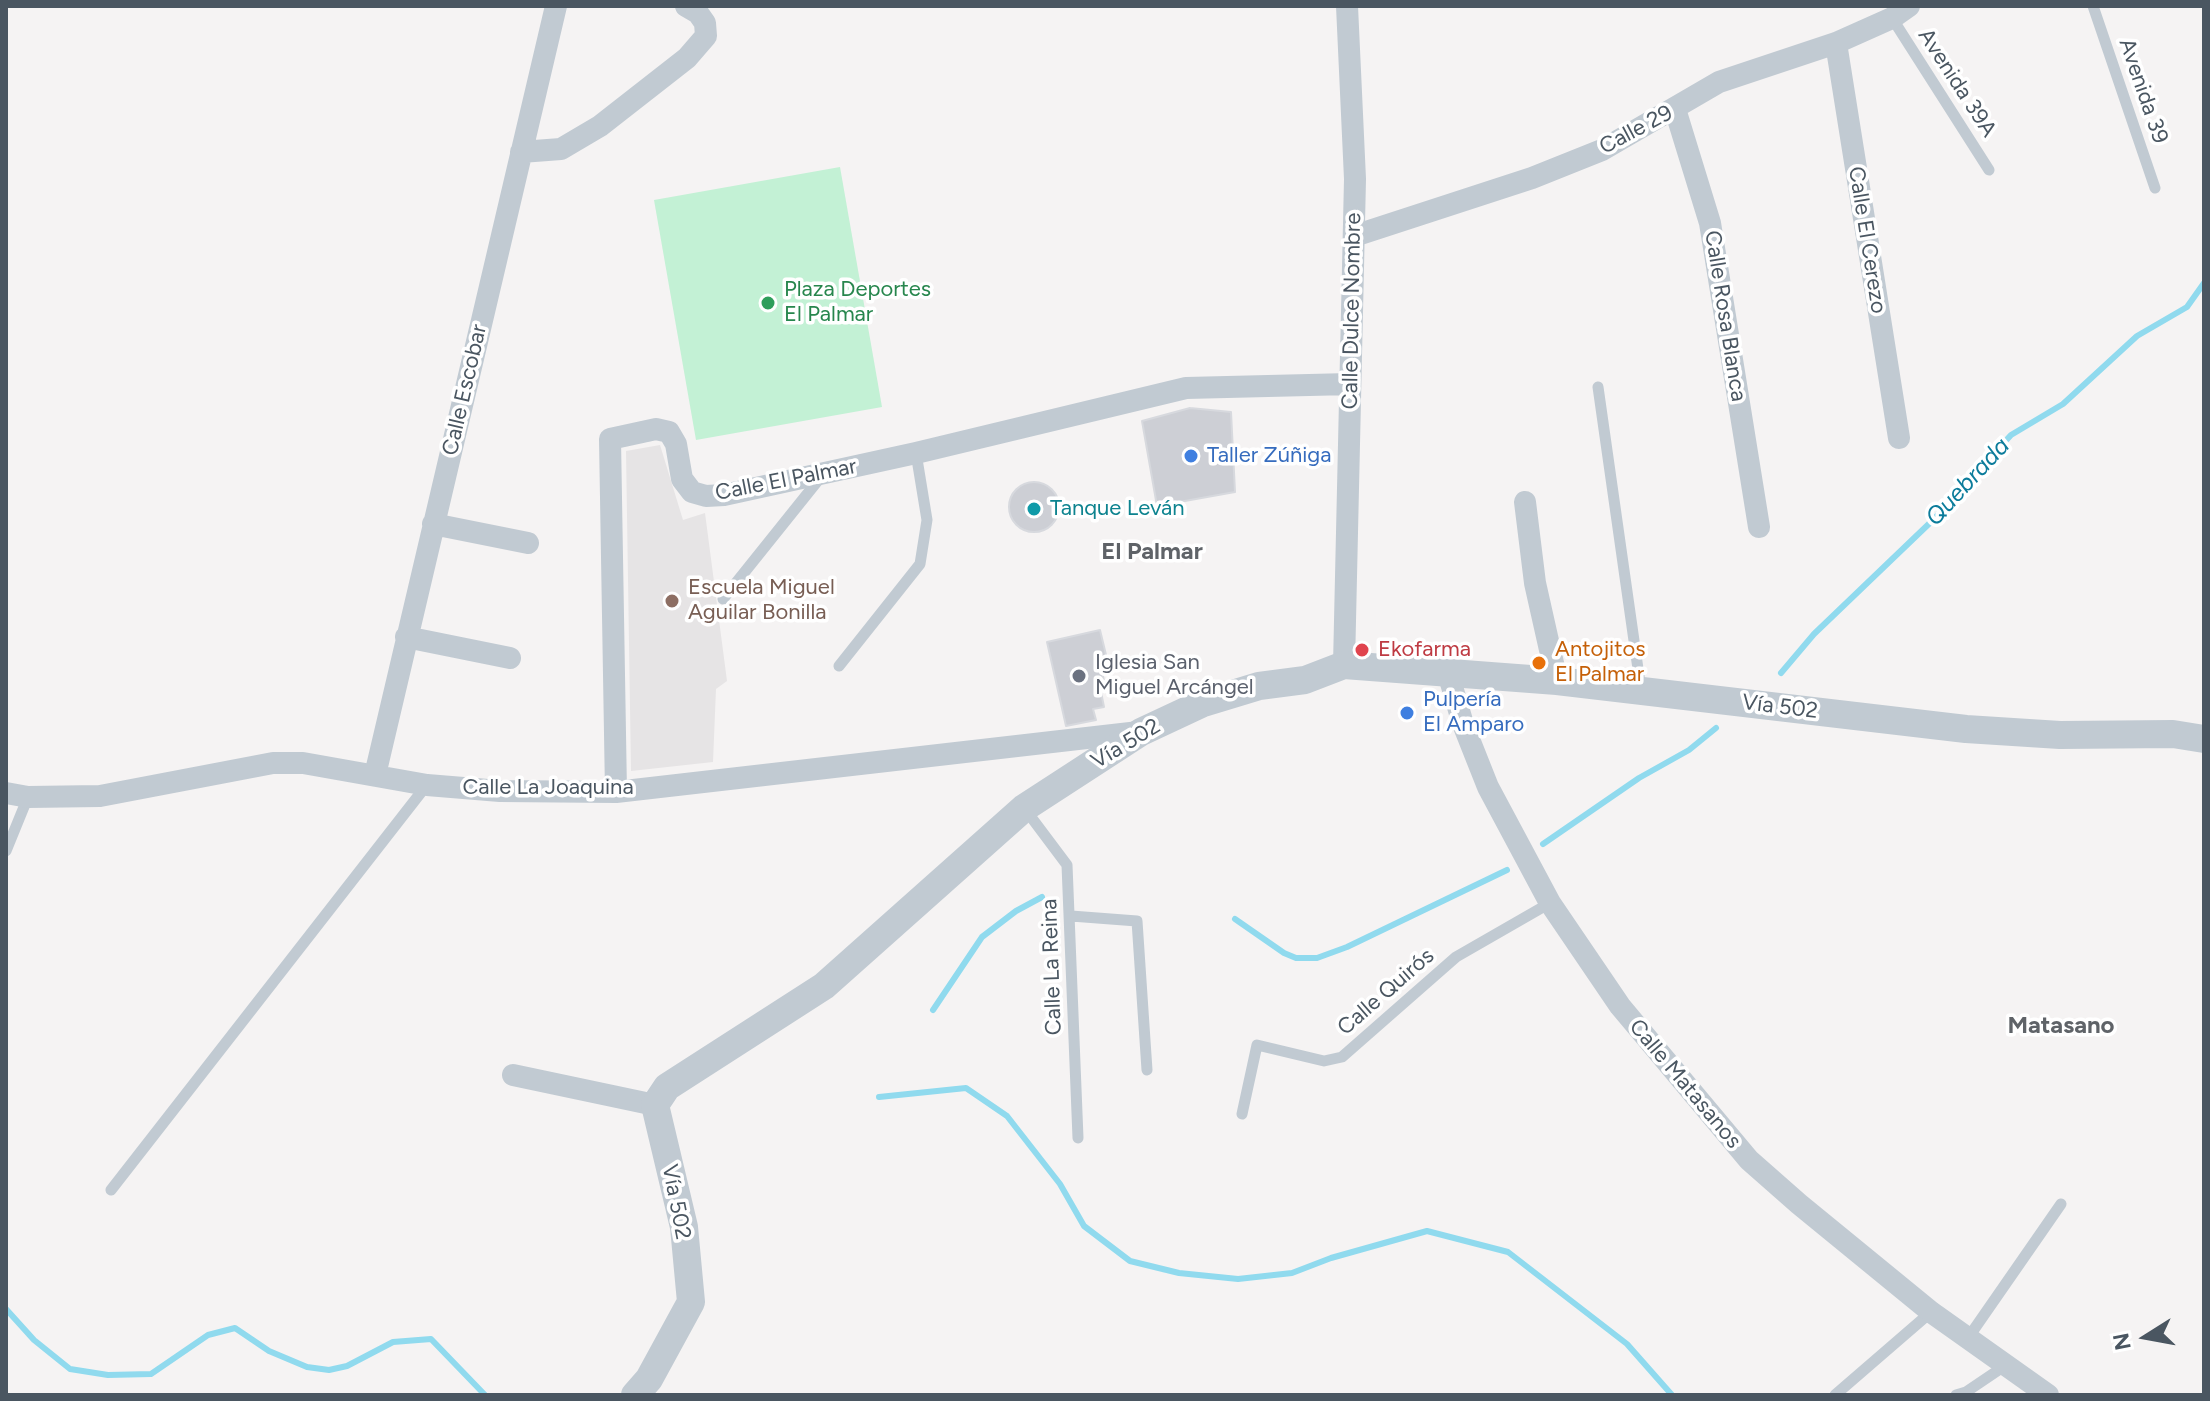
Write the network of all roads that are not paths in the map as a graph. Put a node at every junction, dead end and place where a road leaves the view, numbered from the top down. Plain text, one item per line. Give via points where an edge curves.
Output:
1 (556, 6) edge
2 (686, 6) edge
3 (1347, 6) edge
4 (2093, 6) edge
5 (1900, 12) edge
6 (1836, 43) junction
7 (1675, 109) junction
8 (521, 152) junction
9 (1989, 170) dead end
10 (2155, 188) dead end
11 (1354, 236) junction
12 (1350, 384) junction
13 (1598, 387) dead end
14 (1899, 438) dead end
15 (916, 453) junction
16 (824, 473) junction
17 (1525, 502) dead end
18 (433, 524) junction
19 (1759, 527) dead end
20 (528, 543) dead end
21 (723, 599) dead end
22 (406, 637) junction
23 (510, 658) dead end
24 (1344, 665) junction
25 (839, 666) dead end
26 (1448, 673) junction
27 (1557, 681) junction
28 (1641, 690) junction
29 (1141, 732) junction
30 (2204, 739) edge
31 (375, 775) junction
32 (427, 785) junction
33 (616, 792) junction
34 (6, 793) edge
35 (28, 797) junction
36 (1024, 808) junction
37 (6, 851) edge
38 (1550, 903) junction
39 (1071, 916) junction
40 (1147, 1070) dead end
41 (513, 1075) dead end
42 (655, 1105) junction
43 (1242, 1114) dead end
44 (1078, 1138) dead end
45 (111, 1190) dead end
46 (2061, 1204) dead end
47 (1931, 1312) junction
48 (1968, 1338) junction
49 (2006, 1365) junction
50 (635, 1395) edge
51 (1835, 1395) edge
52 (1956, 1395) edge
53 (2048, 1395) edge

1 - 8 street, Calle Escobar
2 - 8 street via 705,23 706,36 687,58 600,126 561,149
3 - 11 street, Calle Dulce Nombre
4 - 10 lane, Avenida 39
5 - 6 street, Calle 29
5 - 9 lane, Avenida 39A
6 - 7 street, Calle 29 via 1719,82
6 - 14 street, Calle El Cerezo
7 - 11 street, Calle 29 via 1602,150 1532,178
7 - 19 street, Calle Rosa Blanca via 1710,223
8 - 18 street, Calle Escobar
11 - 12 street, Calle Dulce Nombre
12 - 15 street, Calle El Palmar via 1186,388
12 - 24 street, Calle Dulce Nombre
13 - 28 lane
15 - 16 street, Calle El Palmar
15 - 25 lane via 927,520 920,564
16 - 21 lane
16 - 33 street, Calle El Palmar via 706,496 692,492 682,479 669,432 656,429 610,439
17 - 27 street via 1535,583
18 - 20 street
18 - 22 street, Calle Escobar
22 - 23 street
22 - 31 street, Calle Escobar
24 - 26 street, Vía 502
24 - 29 street, Vía 502 via 1305,680 1259,686 1203,703
26 - 27 street, Vía 502
26 - 38 street, Calle Matasanos via 1488,787
27 - 28 street, Vía 502
28 - 30 street, Vía 502 via 1966,729
29 - 33 street, Calle La Joaquina
29 - 36 street, Vía 502
31 - 32 street, Calle La Joaquina
31 - 35 street, Calle La Joaquina via 273,763 100,796
32 - 33 street, Calle La Joaquina
32 - 45 lane
34 - 35 street, Calle La Joaquina
35 - 37 lane
36 - 39 lane, Calle La Reina via 1067,865
36 - 42 street, Vía 502 via 824,986 667,1087
38 - 43 lane, Calle Quirós via 1456,957 1342,1057 1324,1061 1257,1045
38 - 47 street, Calle Matasanos via 1620,1006 1749,1160
39 - 40 lane via 1137,921
39 - 44 lane, Calle La Reina
41 - 42 street
42 - 50 street, Vía 502 via 684,1227 691,1302
46 - 48 lane
47 - 48 street, Calle Matasanos
47 - 51 lane
48 - 49 street, Calle Matasanos
49 - 52 lane
49 - 53 street, Calle Matasanos

